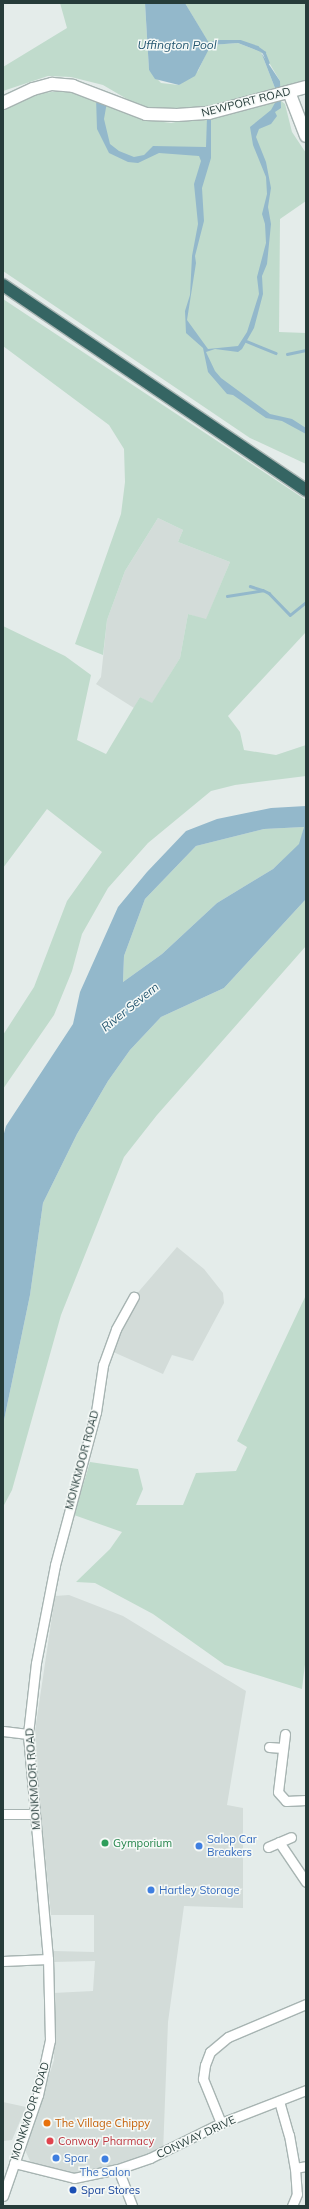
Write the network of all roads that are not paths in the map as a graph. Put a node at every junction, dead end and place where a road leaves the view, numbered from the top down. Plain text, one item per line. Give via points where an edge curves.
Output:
1 (306, 87) edge
2 (287, 92) junction
3 (3, 104) edge
4 (306, 136) edge
5 (3, 285) edge
6 (306, 490) edge
7 (134, 1297) dead end
8 (3, 1731) edge
9 (28, 1734) junction
10 (285, 1734) dead end
11 (268, 1747) dead end
12 (283, 1748) junction
13 (306, 1800) edge
14 (3, 1814) edge
15 (34, 1814) junction
16 (291, 1837) dead end
17 (279, 1842) junction
18 (268, 1847) dead end
19 (306, 1882) edge
20 (48, 1959) junction
21 (3, 1961) edge
22 (306, 2004) edge
23 (306, 2090) edge
24 (279, 2101) junction
25 (221, 2123) junction
26 (14, 2163) junction
27 (306, 2166) edge
28 (295, 2168) junction
29 (118, 2170) junction
30 (3, 2196) edge
31 (132, 2206) edge
32 (292, 2206) edge

1 - 2 main road, NEWPORT ROAD
2 - 3 main road, NEWPORT ROAD via 209,113 146,114 73,86 52,84 33,89
2 - 4 main road
5 - 6 highway
7 - 9 street, MONKMOOR ROAD via 116,1329 104,1365 96,1412 72,1493 36,1663
8 - 9 street
9 - 15 street, MONKMOOR ROAD
10 - 12 street
11 - 12 street
12 - 13 street via 276,1798 286,1801
14 - 15 street
15 - 20 street, MONKMOOR ROAD
16 - 17 street
17 - 18 street
17 - 19 street
20 - 21 street
20 - 26 street, MONKMOOR ROAD via 48,2060
22 - 25 street via 228,2037 210,2052 204,2065 203,2079
23 - 24 street, CONWAY DRIVE
24 - 25 street, CONWAY DRIVE
24 - 28 street
25 - 29 street, CONWAY DRIVE via 156,2156
26 - 29 street, CONWAY DRIVE via 74,2178
26 - 30 street, MONKMOOR ROAD
27 - 28 street
28 - 32 street via 297,2194
29 - 31 street

